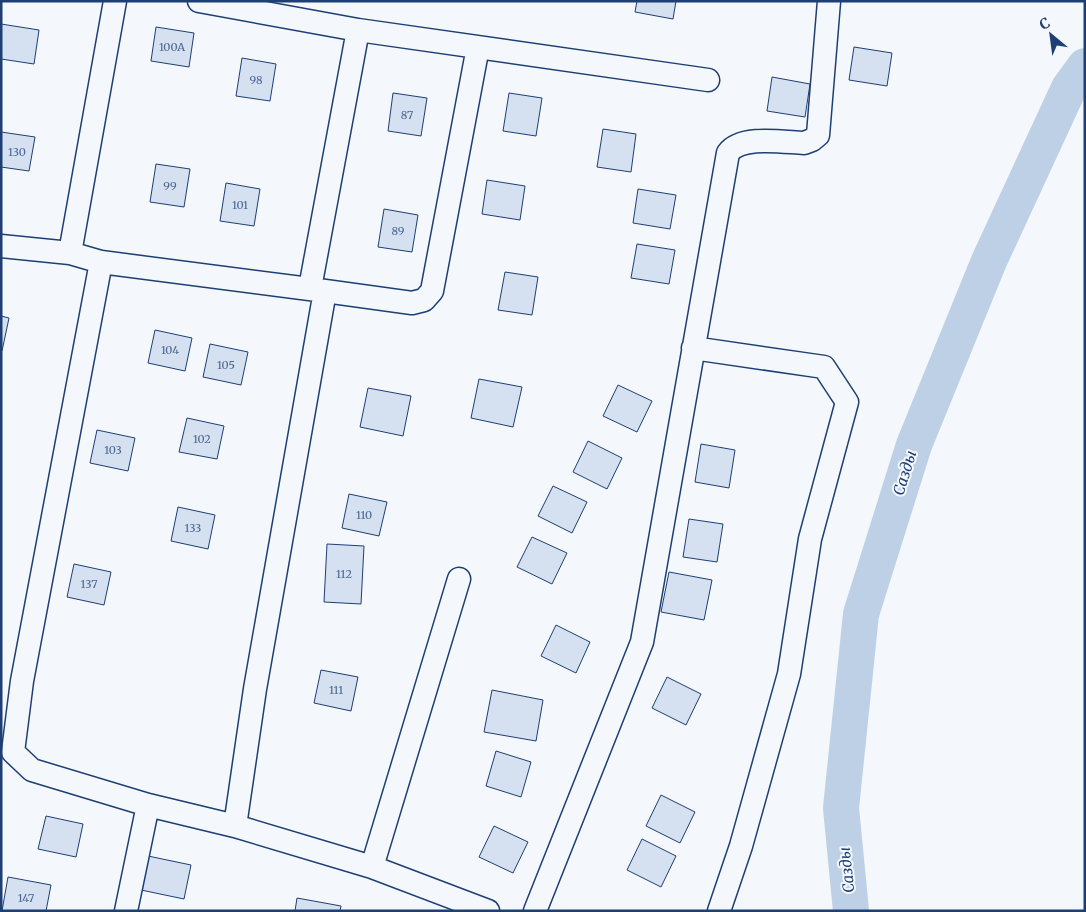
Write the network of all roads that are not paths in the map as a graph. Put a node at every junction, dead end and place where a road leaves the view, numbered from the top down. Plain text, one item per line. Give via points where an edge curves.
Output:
1 (115, 1) edge
2 (199, 1) edge
3 (829, 1) edge
4 (358, 30) junction
5 (478, 47) junction
6 (708, 80) dead end
7 (1, 246) edge
8 (70, 253) junction
9 (101, 262) junction
10 (317, 289) junction
11 (693, 348) junction
12 (459, 579) dead end
13 (148, 805) junction
14 (234, 826) junction
15 (372, 867) junction
16 (126, 911) edge
17 (488, 911) edge
18 (535, 911) edge
19 (719, 911) edge

1 - 8 street
2 - 4 street
3 - 11 street via 818,134 804,143 743,142 733,146 728,153
4 - 5 street
4 - 10 street
5 - 6 street
5 - 10 street via 432,291 424,300 412,304
7 - 8 street
8 - 9 street
9 - 10 street
9 - 13 street via 22,681 13,752 32,770
10 - 14 street
11 - 18 street via 642,642
11 - 19 street via 824,367 847,402 810,539 789,674 741,846
12 - 15 street
13 - 14 street
13 - 16 street
14 - 15 street
15 - 17 street

